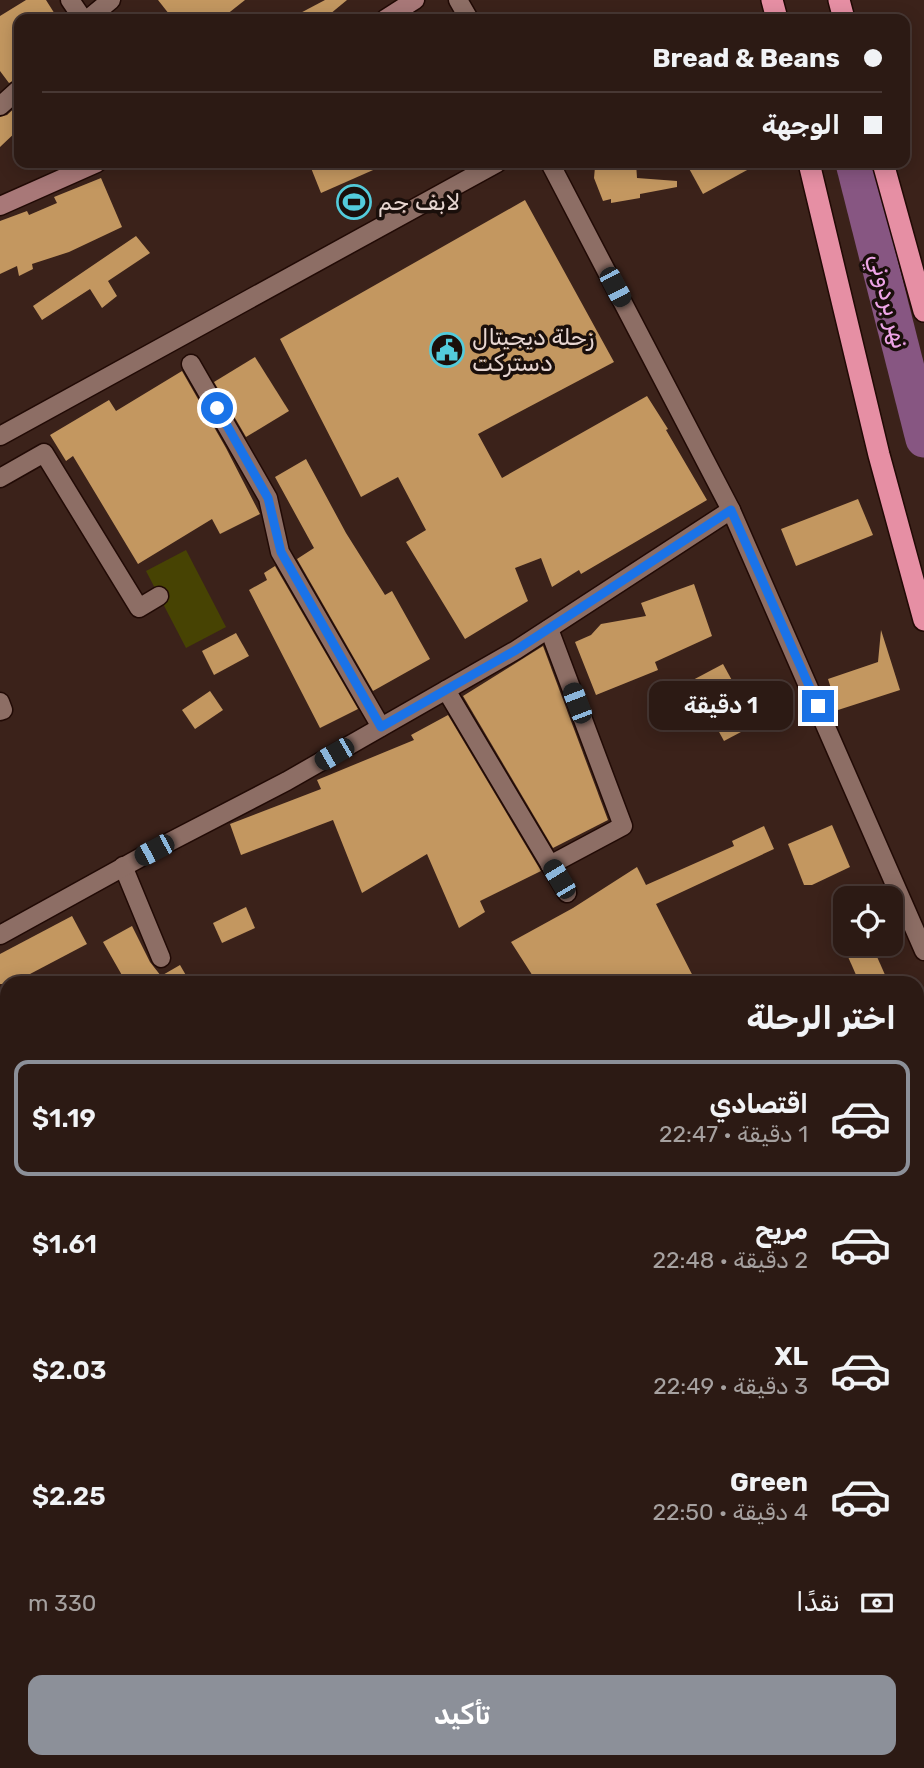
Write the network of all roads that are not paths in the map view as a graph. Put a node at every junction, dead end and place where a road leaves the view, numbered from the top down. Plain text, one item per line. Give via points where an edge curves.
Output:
1 (70, 0) edge
2 (111, 0) edge
3 (415, 0) edge
4 (81, 14) edge
5 (92, 14) edge
6 (393, 14) edge
7 (14, 93) edge
8 (0, 106) edge
9 (86, 168) edge
10 (489, 168) edge
11 (553, 168) edge
12 (810, 168) edge
13 (884, 168) edge
14 (0, 206) edge
15 (924, 311) edge
16 (191, 364) dead end
17 (0, 436) edge
18 (0, 478) edge
19 (731, 510) junction
20 (159, 596) dead end
21 (924, 620) edge
22 (549, 629) junction
23 (446, 690) junction
24 (0, 702) edge
25 (0, 712) edge
26 (381, 727) junction
27 (550, 864) junction
28 (123, 866) junction
29 (567, 893) dead end
30 (0, 912) edge
31 (5, 932) edge
32 (924, 951) edge
33 (161, 958) dead end

1 - 4 street
2 - 5 street
3 - 6 main road
7 - 8 street
9 - 14 main road
10 - 17 street
11 - 19 street
12 - 21 highway
13 - 15 highway
16 - 26 street via 268,498 281,552
18 - 20 street via 44,453 139,608
19 - 22 street
19 - 32 street
22 - 23 street
22 - 27 street via 623,826
23 - 26 street
23 - 27 street
24 - 25 street
26 - 28 street
27 - 29 street
28 - 31 street
28 - 33 street
30 - 31 street

